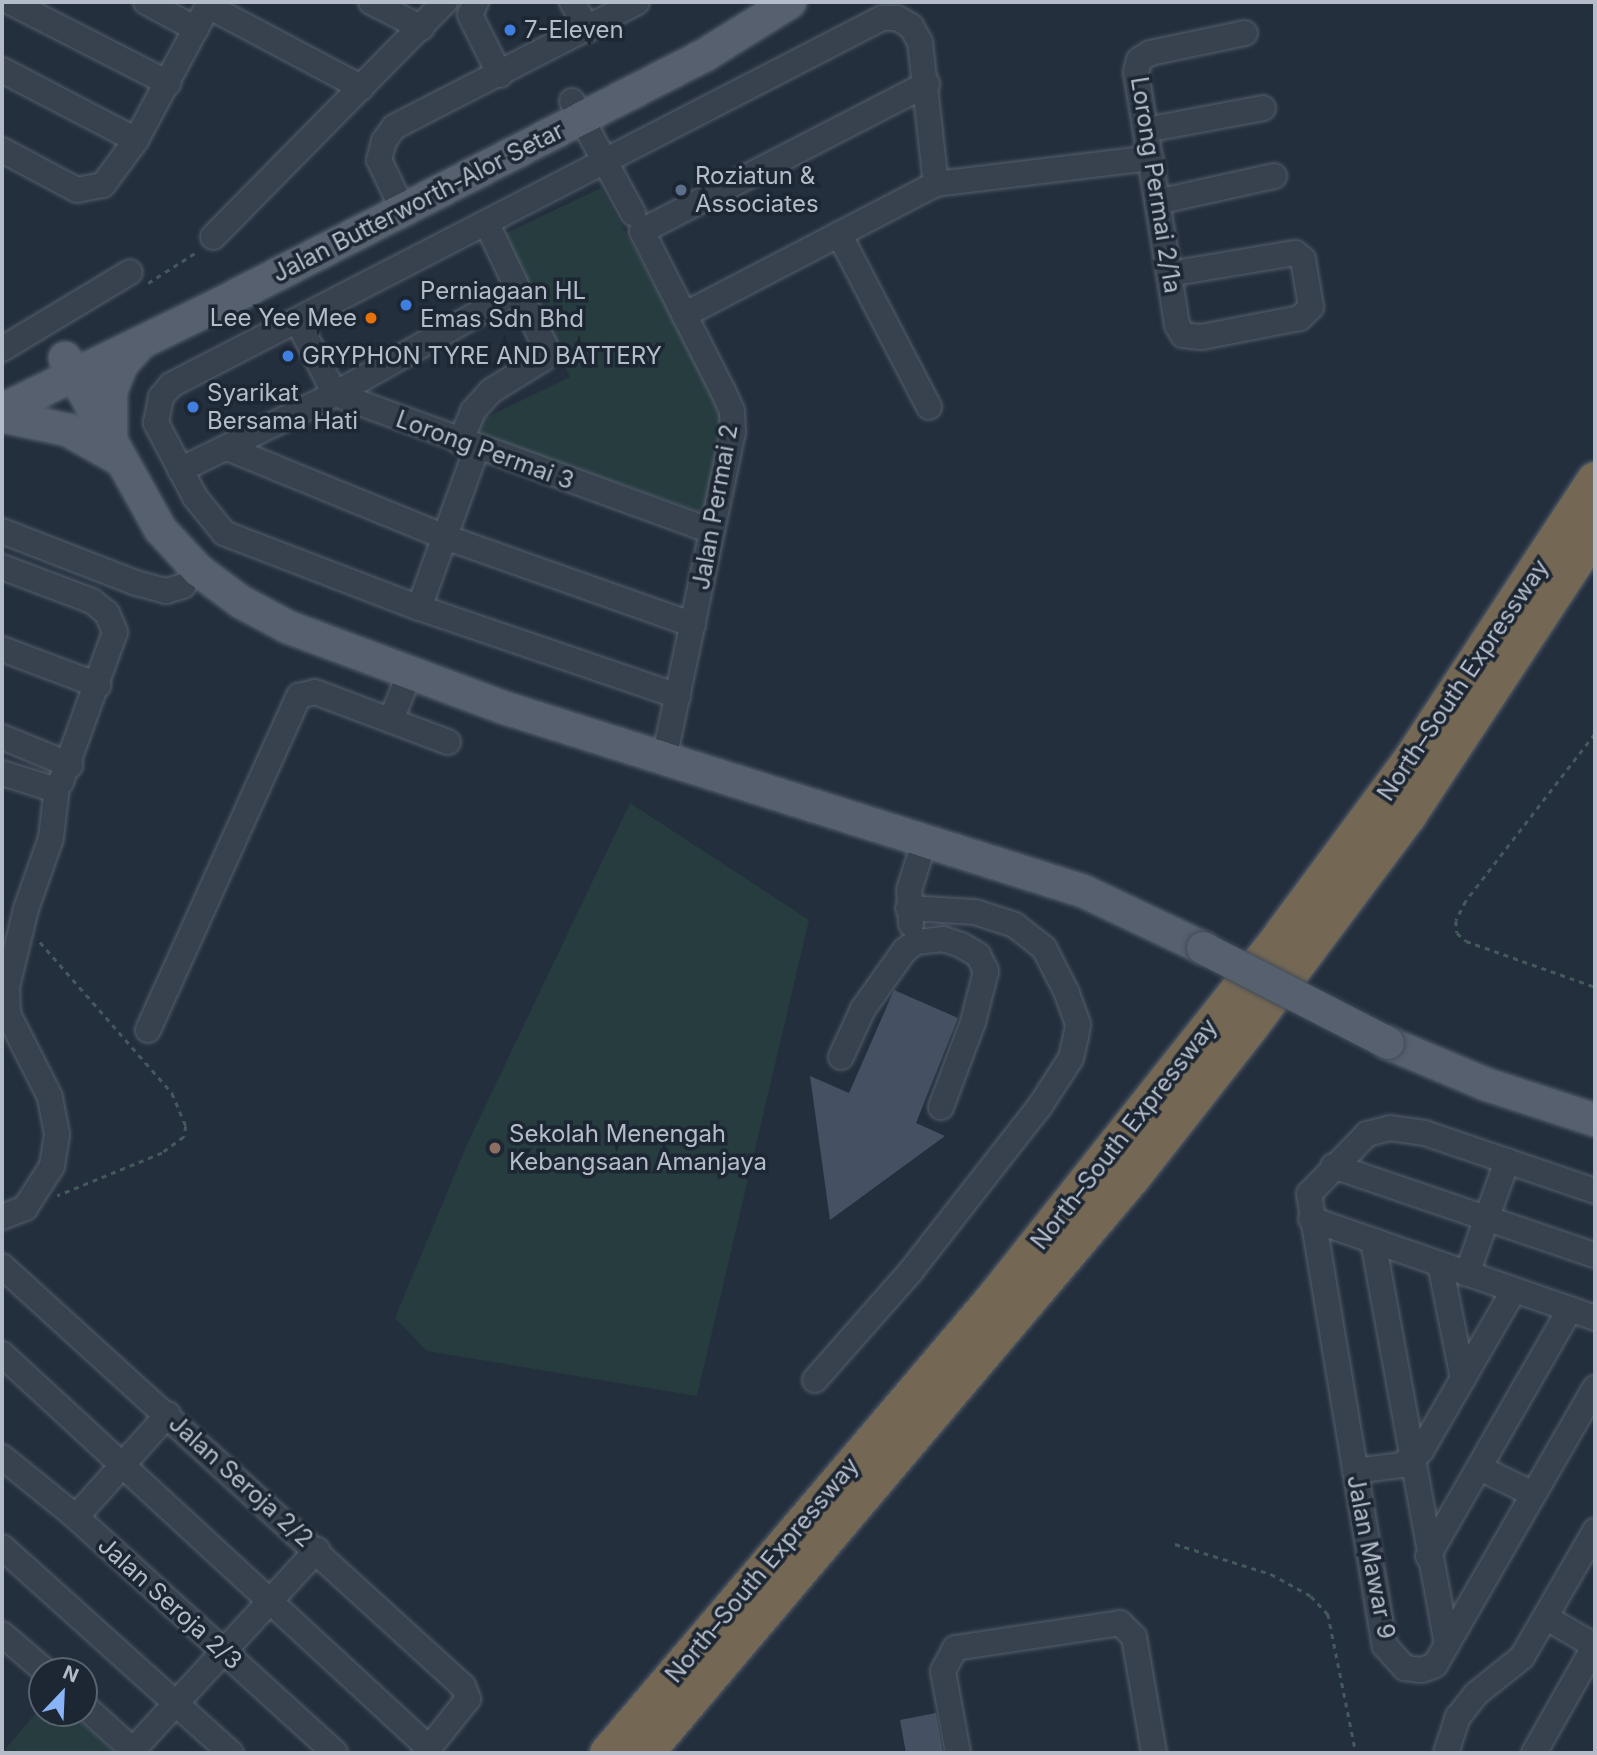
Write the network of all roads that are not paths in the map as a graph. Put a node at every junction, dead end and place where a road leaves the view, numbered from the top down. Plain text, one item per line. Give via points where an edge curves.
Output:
1 (10, 2) edge
2 (146, 2) edge
3 (371, 2) edge
4 (445, 2) edge
5 (476, 2) edge
6 (572, 2) edge
7 (637, 2) edge
8 (754, 2) edge
9 (789, 2) edge
10 (209, 3) edge
11 (196, 29) junction
12 (422, 29) junction
13 (588, 30) junction
14 (1245, 33) dead end
15 (2, 70) edge
16 (500, 75) junction
17 (168, 83) junction
18 (927, 84) junction
19 (362, 88) junction
20 (1263, 108) dead end
21 (577, 110) junction
22 (1146, 130) junction
23 (136, 140) junction
24 (2, 150) edge
25 (1150, 158) junction
26 (605, 161) junction
27 (1274, 176) dead end
28 (936, 184) junction
29 (398, 202) junction
30 (1157, 202) junction
31 (637, 222) junction
32 (487, 224) junction
33 (839, 234) junction
34 (212, 237) dead end
35 (130, 272) dead end
36 (1169, 274) junction
37 (518, 291) junction
38 (684, 315) junction
39 (298, 322) junction
40 (141, 342) junction
41 (2, 349) edge
42 (70, 366) junction
43 (2, 389) edge
44 (335, 394) junction
45 (929, 407) dead end
46 (2, 410) edge
47 (2, 416) edge
48 (468, 445) junction
49 (228, 448) junction
50 (120, 460) junction
51 (180, 470) junction
52 (1595, 480) edge
53 (1595, 530) edge
54 (2, 531) edge
55 (712, 531) junction
56 (445, 537) junction
57 (2, 567) edge
58 (183, 586) dead end
59 (419, 608) junction
60 (693, 625) junction
61 (2, 649) edge
62 (409, 675) junction
63 (98, 685) junction
64 (678, 696) junction
65 (391, 720) junction
66 (2, 737) edge
67 (448, 742) dead end
68 (664, 759) junction
69 (2, 773) edge
70 (60, 780) junction
71 (925, 840) junction
72 (908, 908) junction
73 (916, 942) junction
74 (148, 1030) dead end
75 (841, 1057) dead end
76 (941, 1107) dead end
77 (1595, 1120) edge
78 (1507, 1161) junction
79 (1333, 1166) junction
80 (1595, 1191) edge
81 (2, 1217) edge
82 (1487, 1218) junction
83 (1311, 1219) junction
84 (1373, 1241) junction
85 (1595, 1255) edge
86 (1440, 1264) junction
87 (3, 1271) edge
88 (1467, 1273) junction
89 (1514, 1290) junction
90 (1570, 1309) junction
91 (1595, 1318) edge
92 (2, 1354) edge
93 (1463, 1379) junction
94 (815, 1380) dead end
95 (1595, 1388) edge
96 (167, 1414) junction
97 (2, 1457) edge
98 (1412, 1460) junction
99 (122, 1465) junction
100 (1480, 1468) junction
101 (1355, 1471) junction
102 (1533, 1494) junction
103 (76, 1517) junction
104 (1595, 1531) edge
105 (2, 1547) edge
106 (317, 1550) junction
107 (1428, 1556) junction
108 (270, 1601) junction
109 (1547, 1619) junction
110 (2, 1634) edge
111 (1447, 1644) junction
112 (1595, 1645) edge
113 (223, 1651) junction
114 (29, 1657) edge
115 (1588, 1675) edge
116 (177, 1704) junction
117 (98, 1719) edge
118 (427, 1751) edge
119 (134, 1752) edge
120 (231, 1753) edge
121 (335, 1753) edge
122 (608, 1753) edge
123 (644, 1753) edge
124 (958, 1753) edge
125 (1154, 1753) edge
126 (1446, 1753) edge
127 (1534, 1753) edge

1 - 17 street
2 - 11 street
3 - 12 street
4 - 12 street
5 - 16 street via 470,15
6 - 13 street
7 - 13 street
8 - 21 main road, Jalan Butterworth-Alor Setar
9 - 21 main road, Jalan Butterworth-Alor Setar via 705,55
10 - 11 street
10 - 19 street
11 - 17 street
12 - 19 street
13 - 16 street
14 - 22 street, Lorong Permai 2/1a via 1139,60 1136,72
15 - 23 street
16 - 29 street via 394,127 379,160
17 - 23 street
18 - 26 street via 920,42 911,26 897,18 882,18
18 - 28 street
18 - 31 street
19 - 34 street
20 - 22 street
21 - 26 street, Jalan Permai 2
21 - 29 main road, Jalan Butterworth-Alor Setar
22 - 25 street, Lorong Permai 2/1a
23 - 24 street via 103,185 77,190
25 - 28 street
25 - 30 street, Lorong Permai 2/1a
26 - 31 street, Jalan Permai 2
26 - 32 street
27 - 30 street
28 - 33 street
29 - 40 main road, Jalan Butterworth-Alor Setar
29 - 42 main road, Jalan Butterworth-Alor Setar
30 - 36 street, Lorong Permai 2/1a
31 - 38 street, Jalan Permai 2
32 - 37 street
32 - 39 street
33 - 38 street
33 - 45 street
35 - 41 street
36 - 36 street, Lorong Permai 2/1a via 1288,252 1303,259 1312,299 1307,313 1201,337 1183,335
37 - 44 street
37 - 48 street via 545,346 543,359 491,391 473,411
38 - 55 street, Jalan Permai 2 via 732,411 733,432
39 - 44 street
39 - 51 street via 171,385 161,397 156,424
40 - 42 main road, Jalan Butterworth-Alor Setar
40 - 50 main road via 122,364 108,405 110,434
42 - 43 main road, Jalan Butterworth-Alor Setar
42 - 46 main road, Jalan Butterworth-Alor Setar
42 - 50 main road
44 - 48 street, Lorong Permai 3
44 - 49 street
47 - 50 main road via 68,430
48 - 55 street, Lorong Permai 3
48 - 56 street
49 - 51 street
49 - 56 street
50 - 62 main road via 160,529 198,569 231,594 288,627
51 - 59 street via 211,521 242,543
52 - 122 highway, North–South Expressway via 1412,760 1283,933 995,1297
53 - 123 highway, North–South Expressway via 1407,815 1250,1025 1113,1199
54 - 58 street via 136,583 166,591
55 - 60 street, Jalan Permai 2
56 - 59 street
56 - 60 street
57 - 63 street via 92,601 107,613 115,632
59 - 64 street
60 - 64 street, Jalan Permai 2
61 - 63 street
62 - 65 street
62 - 68 main road
63 - 70 street
64 - 68 street, Jalan Permai 2
65 - 67 street
65 - 74 street via 315,692 299,695
66 - 70 street
68 - 71 main road
69 - 70 street
70 - 81 street via 51,838 26,909 7,987 8,1014 50,1097 57,1134 52,1166 25,1208
71 - 72 street via 914,868
71 - 77 main road, bridge via 1083,891 1388,1043 1485,1084
72 - 73 street
72 - 94 street via 975,912 1015,925 1044,948 1067,993 1078,1024 1076,1037 1071,1058 1040,1106 911,1271
73 - 75 street via 886,973
73 - 76 street via 943,939 961,945 978,955 986,971 973,1022
78 - 79 street, Jalan Mawar 9 via 1425,1133 1390,1128 1367,1134
78 - 80 street, Jalan Mawar 9
78 - 82 street
79 - 82 street
79 - 83 street, Jalan Mawar 9 via 1309,1194
82 - 85 street
82 - 88 street
83 - 84 street
83 - 101 street, Jalan Mawar 9
84 - 86 street
84 - 98 street
86 - 88 street
86 - 93 street
87 - 96 street, Jalan Seroja 2/2
88 - 89 street
89 - 90 street
89 - 93 street
90 - 91 street
90 - 100 street
92 - 99 street
93 - 98 street via 1430,1440
95 - 102 street, Jalan Mawar 9
96 - 99 street
96 - 106 street, Jalan Seroja 2/2
97 - 103 street, Jalan Seroja 2/3
98 - 101 street
98 - 107 street
99 - 103 street
99 - 108 street
100 - 102 street
100 - 107 street
101 - 111 street, Jalan Mawar 9 via 1385,1646 1405,1668 1422,1670 1435,1665
102 - 111 street, Jalan Mawar 9
103 - 113 street, Jalan Seroja 2/3
104 - 109 street
105 - 116 street
106 - 108 street
106 - 118 street, Jalan Seroja 2/2 via 463,1686 468,1699
107 - 111 street
108 - 113 street
108 - 118 street
109 - 112 street
109 - 126 street via 1522,1657 1476,1694 1458,1717
110 - 114 street
112 - 115 street
113 - 116 street
113 - 121 street, Jalan Seroja 2/3
115 - 127 street
116 - 119 street
116 - 120 street
117 - 119 street
124 - 125 street via 943,1671 955,1648 1120,1623 1134,1637

